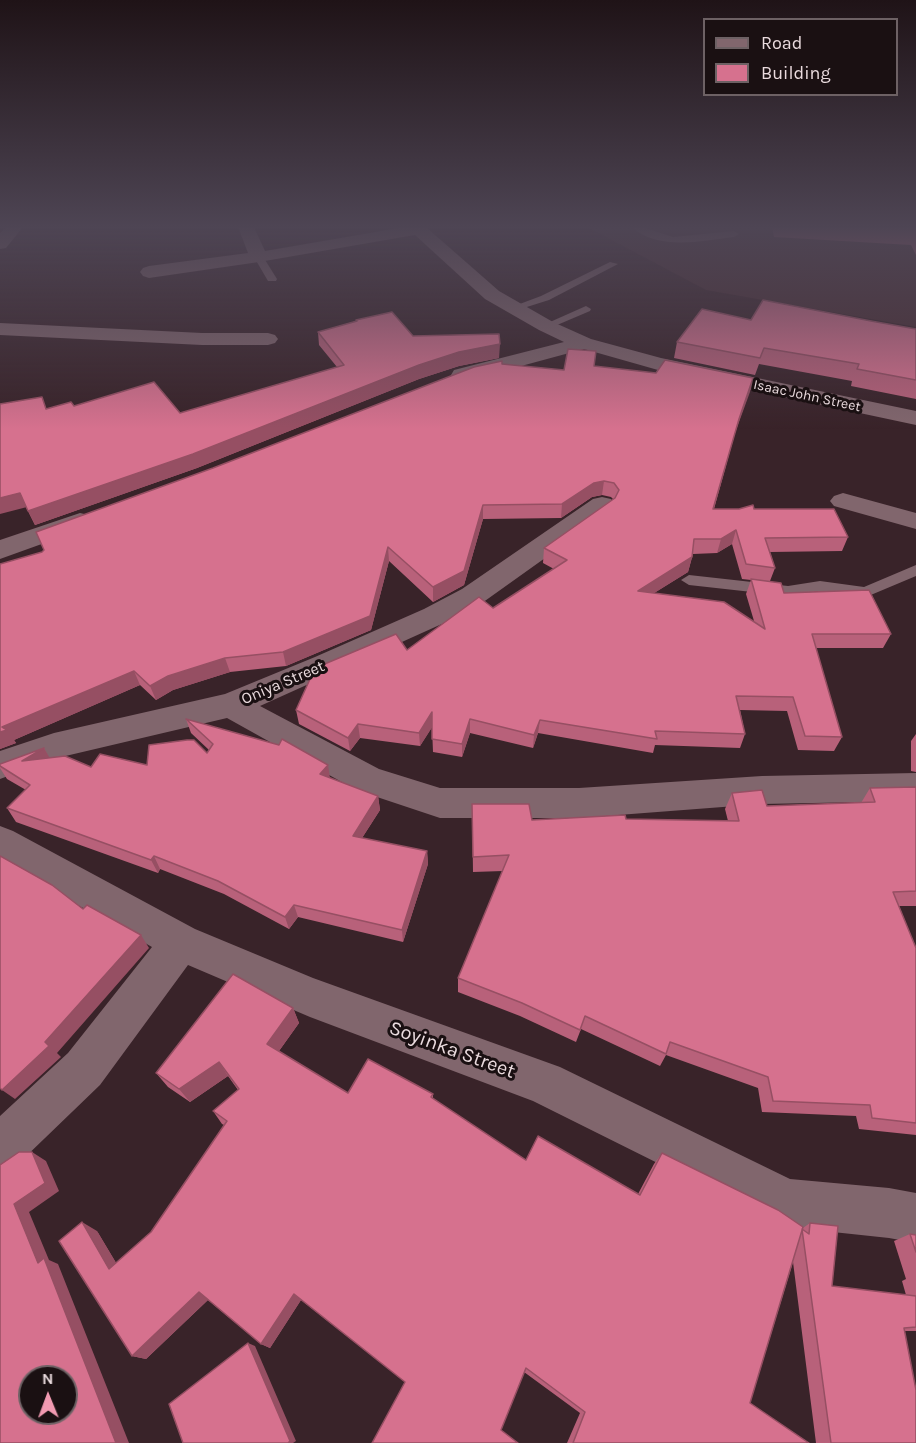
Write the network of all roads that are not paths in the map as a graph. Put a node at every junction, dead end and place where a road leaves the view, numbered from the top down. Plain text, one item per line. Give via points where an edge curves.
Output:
1 (491, 294) edge
2 (553, 294) edge
3 (514, 308) junction
4 (586, 309) dead end
5 (546, 326) junction
6 (0, 330) edge
7 (268, 339) dead end
8 (584, 344) junction
9 (438, 383) edge
10 (916, 418) edge
11 (843, 501) dead end
12 (602, 505) edge
13 (101, 513) edge
14 (916, 521) edge
15 (0, 550) edge
16 (916, 570) edge
17 (689, 580) dead end
18 (231, 705) junction
19 (0, 765) edge
20 (916, 788) edge
21 (0, 842) edge
22 (181, 942) junction
23 (0, 1148) edge
24 (916, 1218) edge

1 - 3 street, Isaac John Street
2 - 3 lane
3 - 5 street, Isaac John Street
4 - 5 lane
5 - 8 street, Isaac John Street
6 - 7 street
8 - 9 street
8 - 10 street, Isaac John Street via 668,367
11 - 14 street
12 - 18 street, Oniya Street via 472,596
13 - 15 street
16 - 17 lane via 866,591 820,586 788,591
18 - 19 street, Oniya Street via 54,746
18 - 20 street via 368,780 440,803 579,803 762,790
21 - 22 street, Soyinka Street
22 - 23 street via 84,1069
22 - 24 street, Soyinka Street via 310,997 544,1083 786,1203

